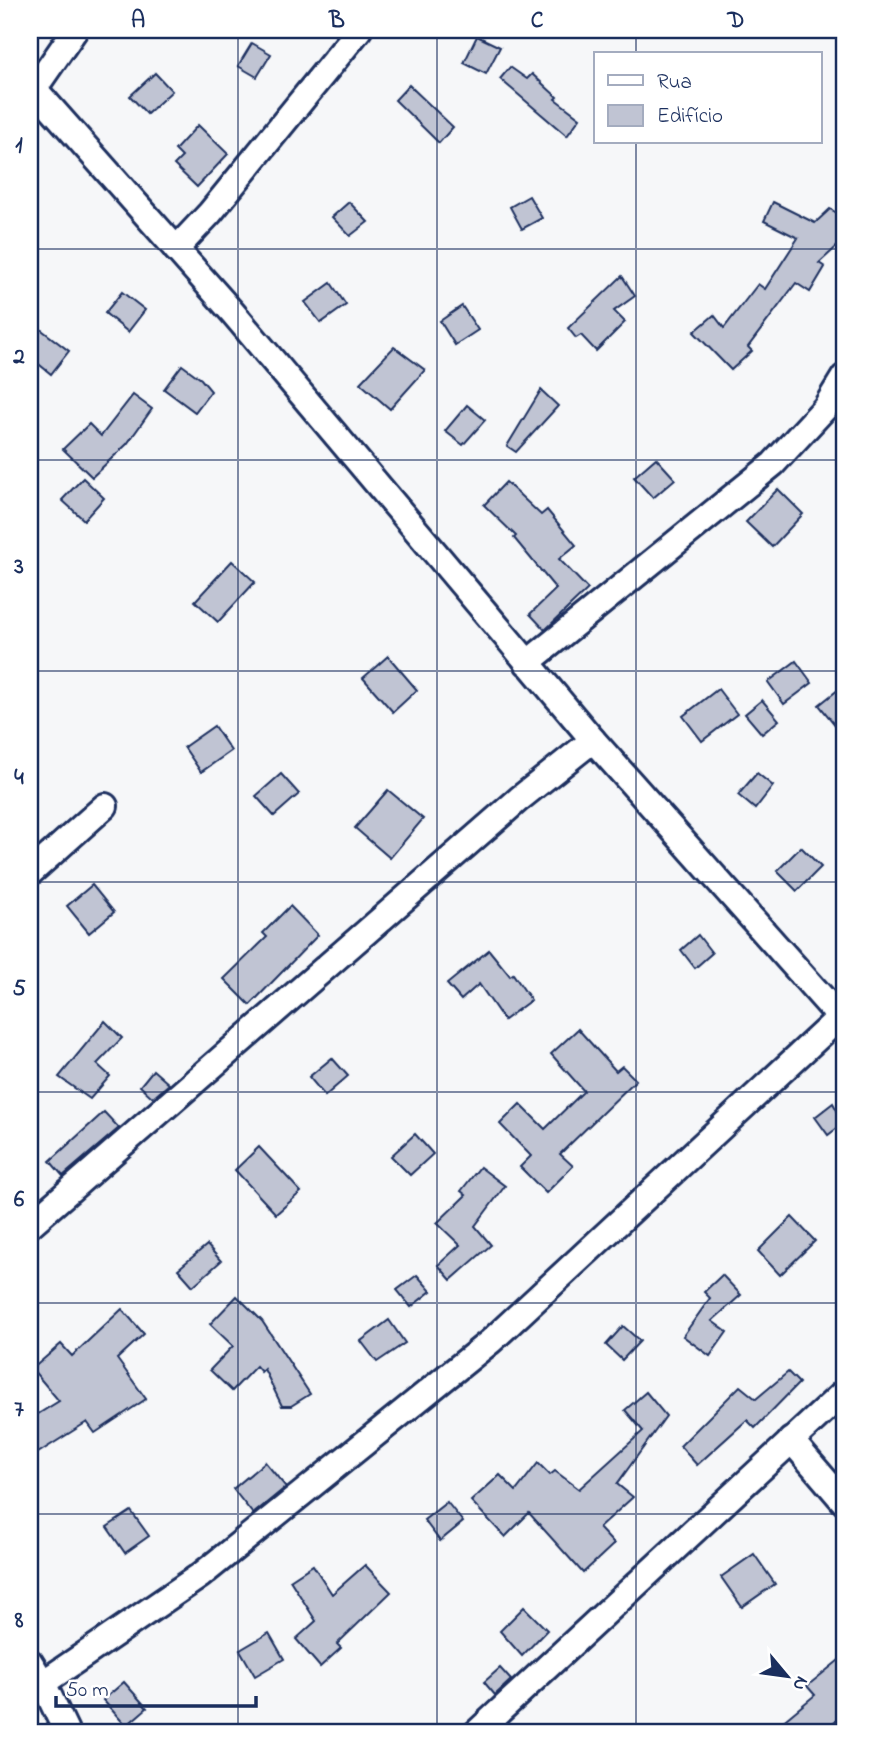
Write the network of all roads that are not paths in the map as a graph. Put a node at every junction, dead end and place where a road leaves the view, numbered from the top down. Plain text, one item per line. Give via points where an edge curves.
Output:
1 (75, 30) edge
2 (359, 30) edge
3 (31, 89) edge
4 (176, 248) junction
5 (844, 377) edge
6 (527, 663) junction
7 (593, 740) junction
8 (105, 806) dead end
9 (30, 873) edge
10 (842, 1020) edge
11 (30, 1226) edge
12 (844, 1392) edge
13 (791, 1440) junction
14 (844, 1502) edge
15 (30, 1662) edge
16 (43, 1683) junction
17 (67, 1733) edge
18 (477, 1733) edge

1 - 3 street
2 - 4 street via 211,213
3 - 4 street
4 - 6 street
5 - 6 street via 824,408 773,464
6 - 7 street
7 - 10 street
7 - 11 street via 488,826
8 - 9 street
10 - 16 street via 491,1341 201,1575
12 - 13 street
13 - 14 street
13 - 18 street
15 - 16 street
16 - 17 street

